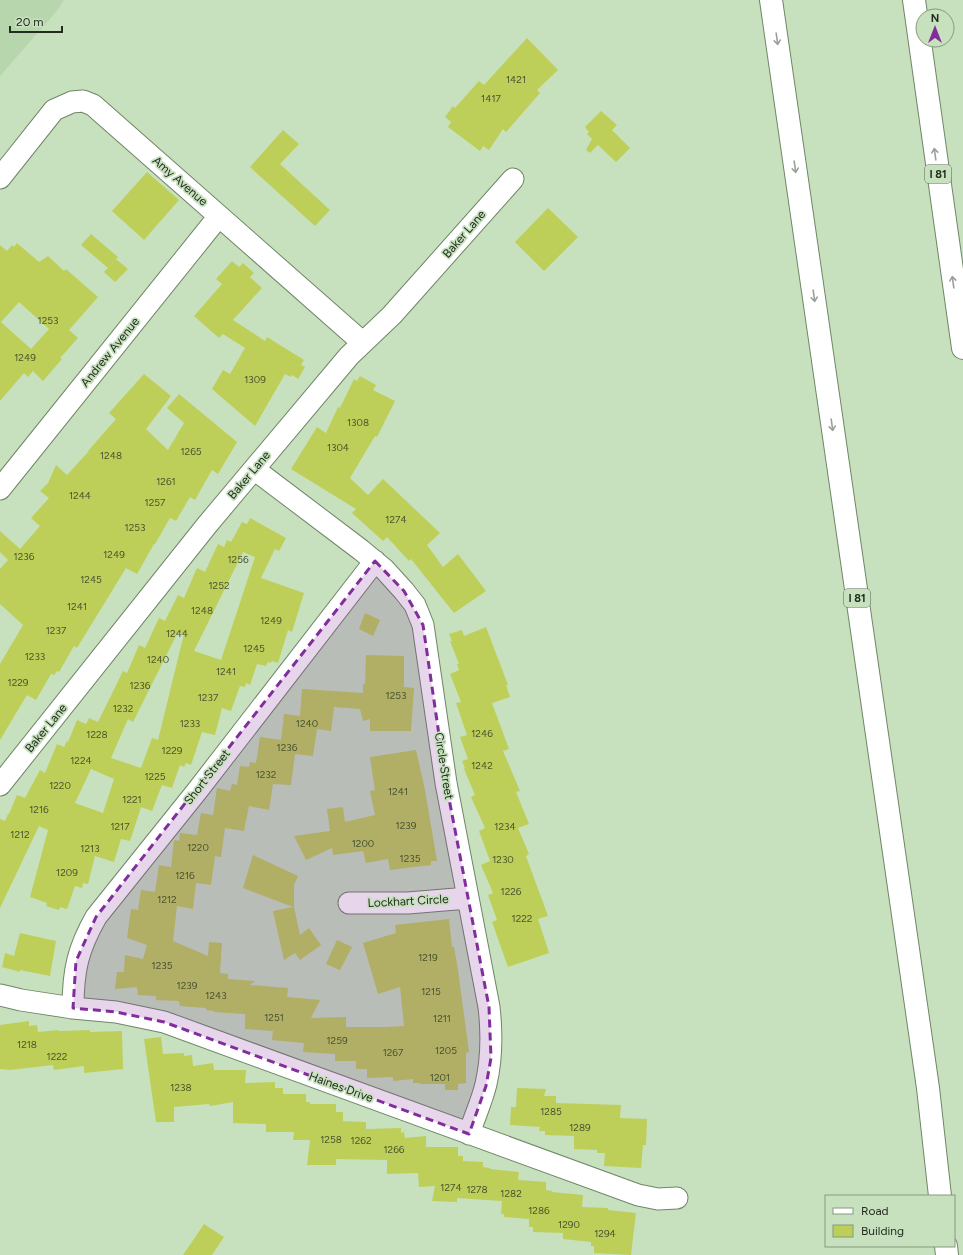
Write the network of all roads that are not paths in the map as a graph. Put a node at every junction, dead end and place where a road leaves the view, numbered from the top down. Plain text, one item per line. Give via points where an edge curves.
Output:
1 (771, 0) edge
2 (914, 0) edge
3 (0, 178) edge
4 (513, 179) dead end
5 (219, 216) junction
6 (362, 342) junction
7 (963, 348) edge
8 (254, 469) junction
9 (0, 489) edge
10 (375, 562) junction
11 (0, 785) edge
12 (468, 898) junction
13 (349, 904) dead end
14 (0, 995) edge
15 (73, 1008) junction
16 (469, 1134) junction
17 (940, 1195) edge
18 (677, 1198) dead end

1 -> 17 highway, I 81 via 926,1080
7 -> 2 highway, I 81
3 - 5 street, Amy Avenue via 54,110 72,102 83,101 93,105
4 - 6 street, Baker Lane via 392,316
5 - 6 street, Amy Avenue
5 - 9 street, Andrew Avenue
6 - 8 street, Baker Lane
8 - 10 street, Circle Street
8 - 11 street, Baker Lane
10 - 12 street, Circle Street via 415,605 423,625 446,783
10 - 15 street, Short Street via 96,917 84,938 76,961
12 - 13 street, Lockhart Circle
12 - 16 street, Circle Street via 491,1030 491,1058 486,1086
14 - 15 street, Haines Drive
15 - 16 street, Haines Drive via 116,1012 164,1022
16 - 18 street, Haines Drive via 638,1195 658,1199

